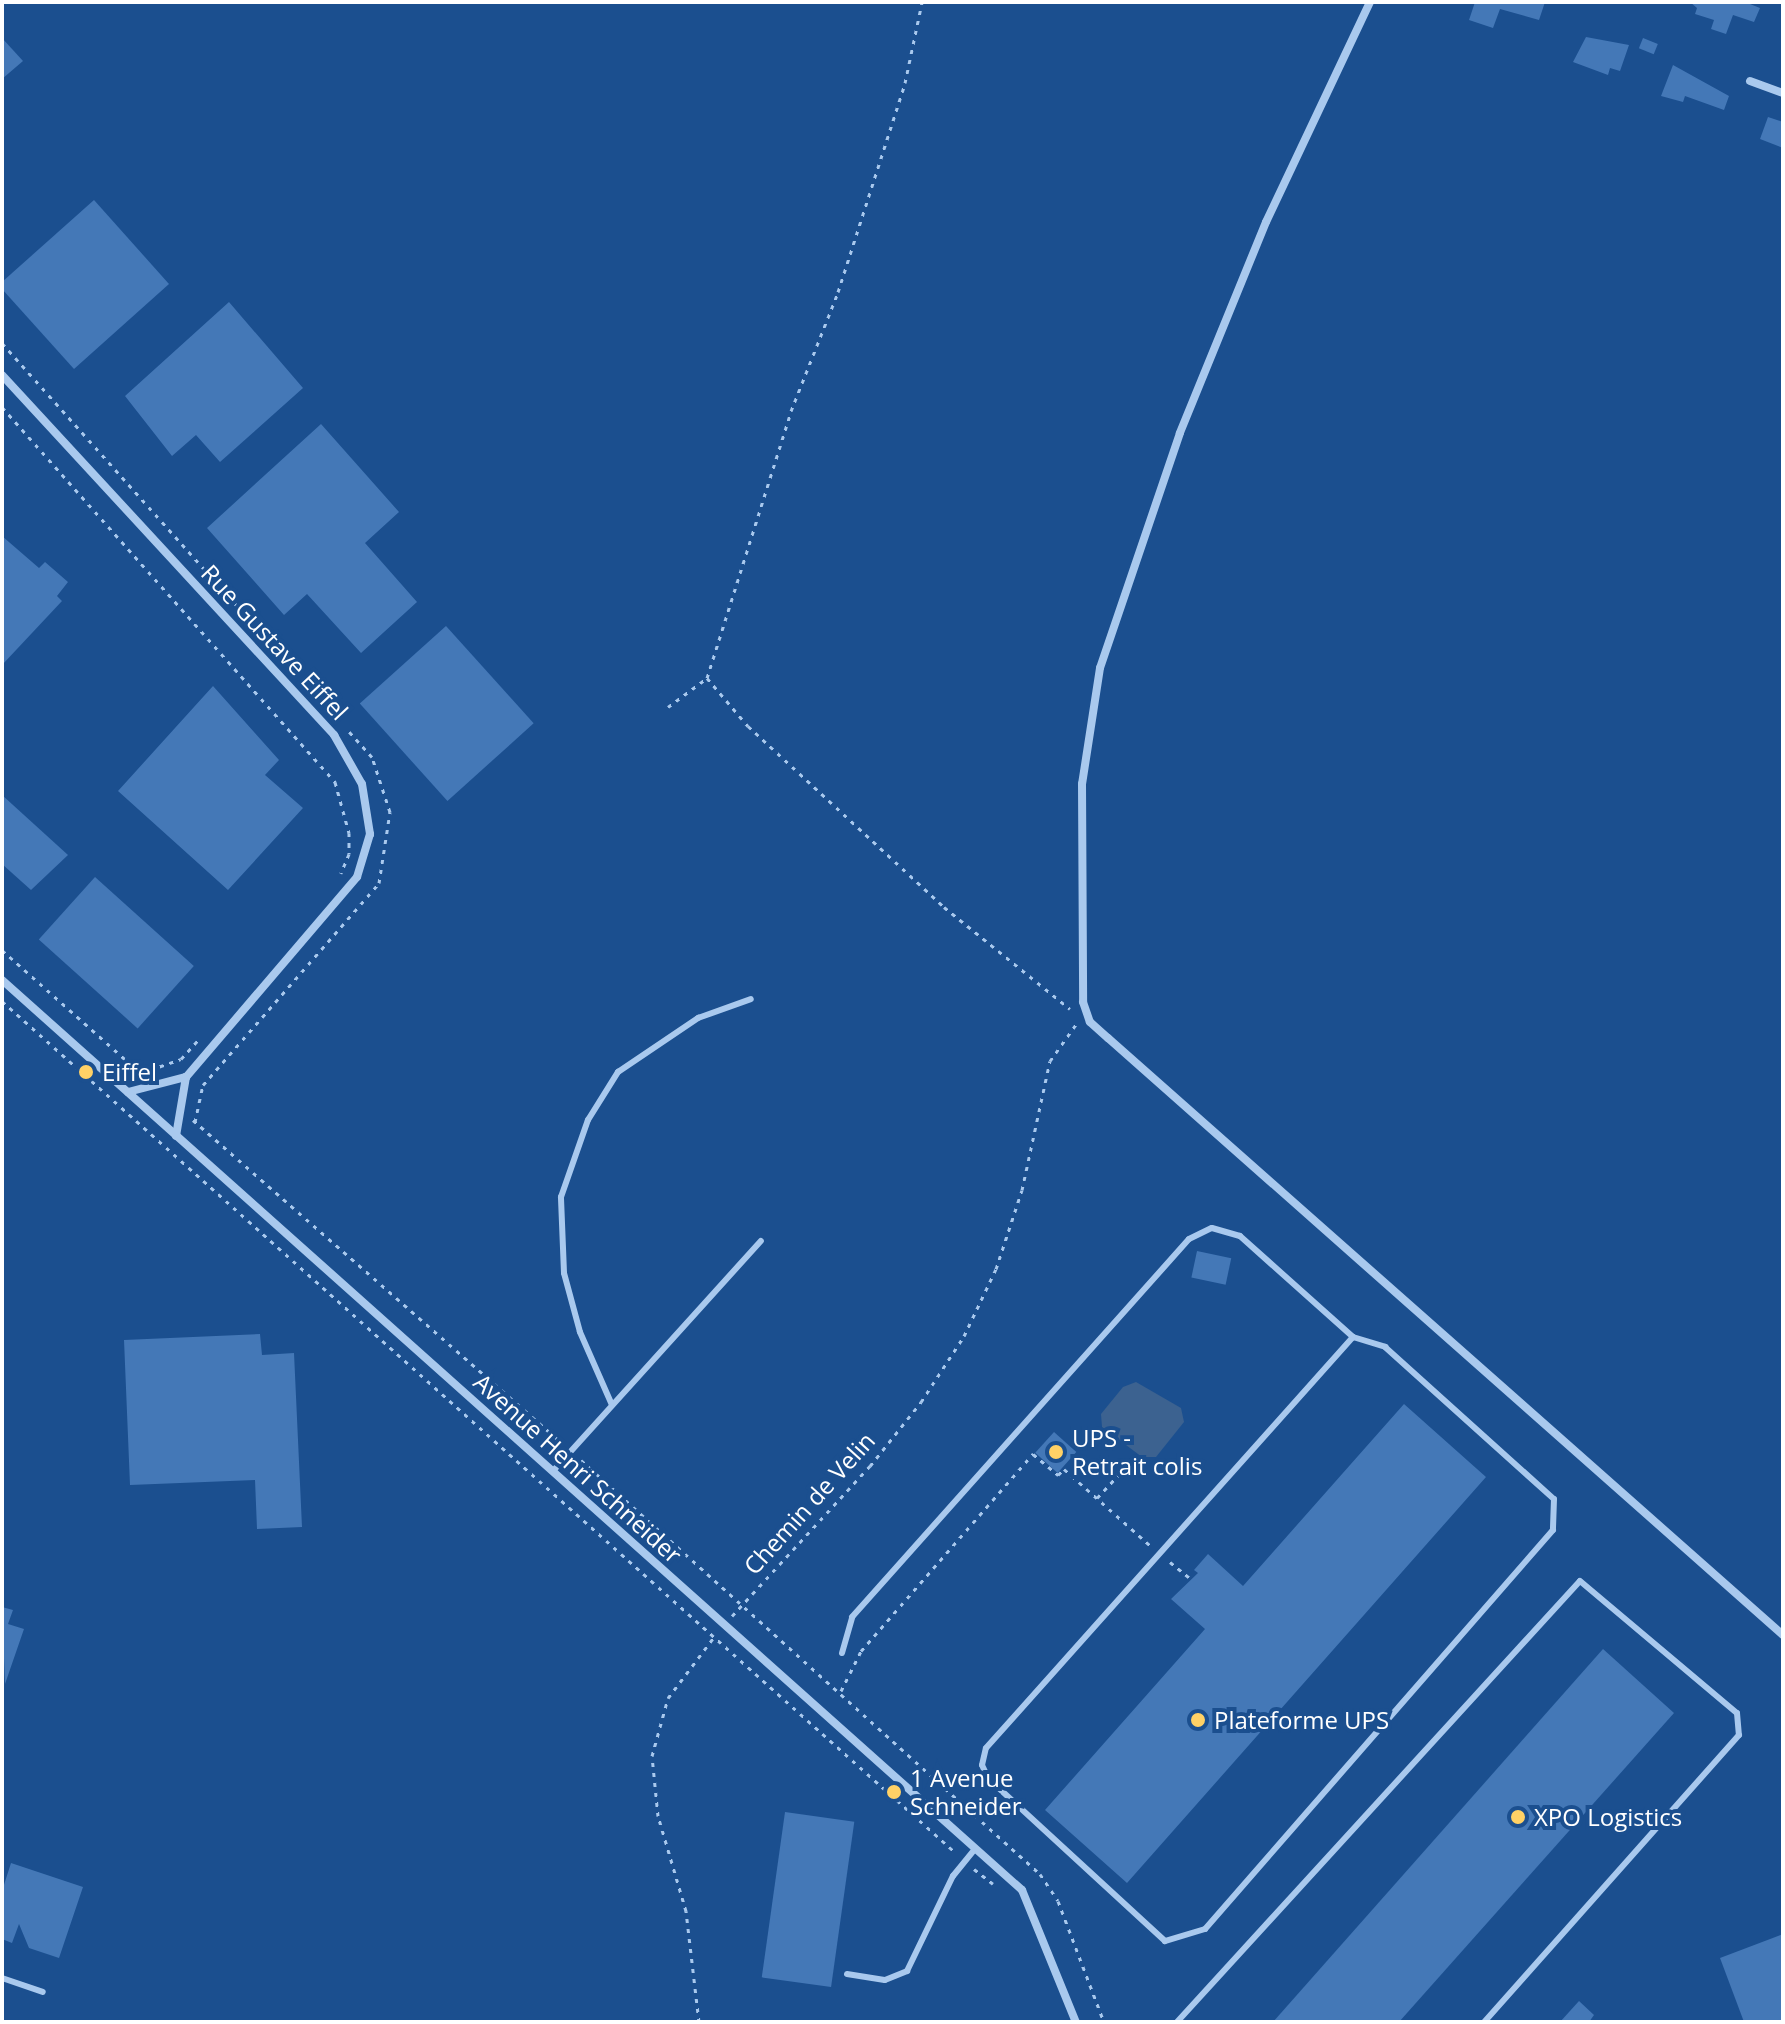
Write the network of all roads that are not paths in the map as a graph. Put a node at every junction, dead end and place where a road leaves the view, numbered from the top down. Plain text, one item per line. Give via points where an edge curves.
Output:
1 (1370, 2) edge
2 (1750, 81) dead end
3 (1783, 93) edge
4 (2, 375) edge
5 (2, 980) edge
6 (751, 999) dead end
7 (186, 1077) junction
8 (128, 1092) junction
9 (176, 1136) junction
10 (761, 1241) dead end
11 (1353, 1337) junction
12 (612, 1405) junction
13 (553, 1471) junction
14 (1783, 1635) edge
15 (842, 1653) dead end
16 (975, 1849) junction
17 (847, 1974) dead end
18 (2, 1978) edge
19 (43, 1992) dead end
20 (1076, 2022) edge
21 (1177, 2022) edge
22 (1484, 2022) edge

1 - 14 street via 1266,222 1180,433 1100,668 1082,784 1079,882 1079,977 1090,1022
2 - 3 street
4 - 7 street, Rue Gustave Eiffel via 334,735 362,784 370,834 357,877
5 - 8 street, Avenue Henri Schneider
6 - 12 lane via 698,1018 618,1072 588,1120 561,1197 564,1273 580,1332
7 - 8 street
7 - 9 street
8 - 9 street, Avenue Henri Schneider
9 - 13 street, Avenue Henri Schneider
10 - 12 lane
11 - 11 lane via 986,1748 982,1765 988,1778 1165,1941 1205,1929 1553,1530 1554,1499 1385,1347
11 - 15 lane via 1240,1236 1212,1228 1189,1239 852,1617
12 - 13 lane
13 - 16 street, Avenue Henri Schneider
16 - 17 lane via 919,1939 907,1971 885,1980
16 - 20 street, Avenue Henri Schneider via 1022,1890
18 - 19 lane
21 - 22 lane via 1580,1581 1737,1713 1739,1735

